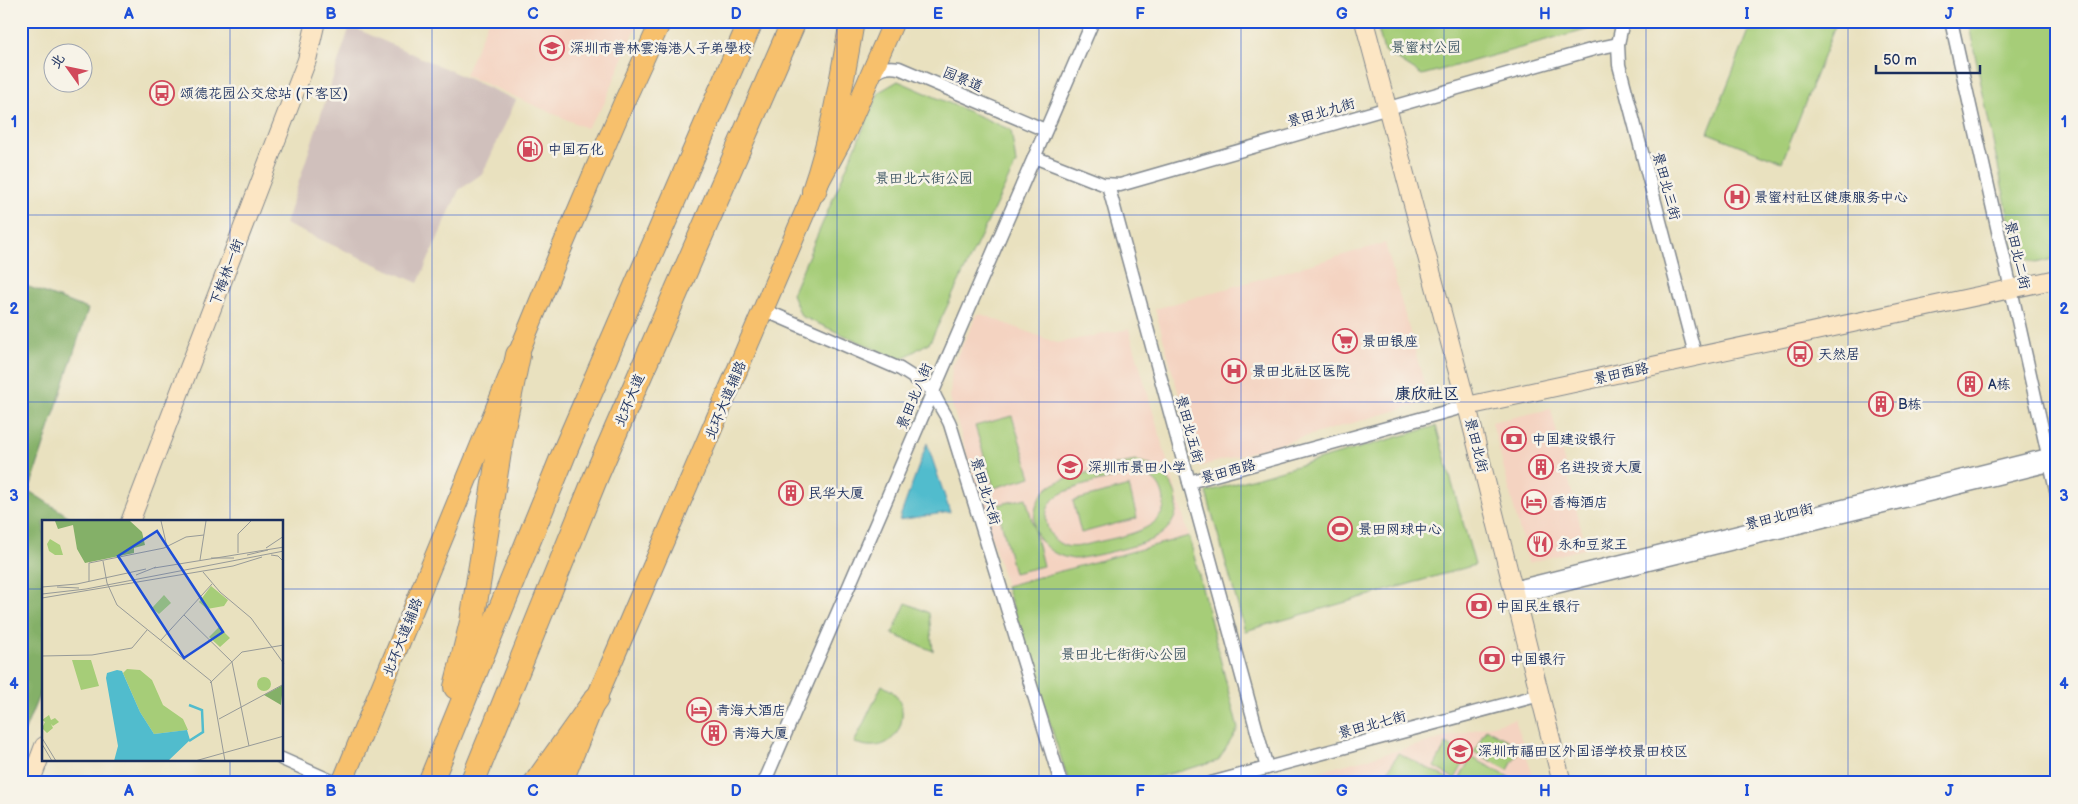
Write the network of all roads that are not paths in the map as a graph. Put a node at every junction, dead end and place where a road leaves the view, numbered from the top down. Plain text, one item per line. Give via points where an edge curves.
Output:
1 (316, 21) edge
2 (326, 21) edge
3 (661, 21) edge
4 (751, 21) edge
5 (794, 21) edge
6 (852, 21) edge
7 (894, 21) edge
8 (1093, 21) edge
9 (1364, 21) edge
10 (1623, 21) edge
11 (1951, 21) edge
12 (1618, 44) junction
13 (869, 79) junction
14 (1387, 109) junction
15 (1045, 130) junction
16 (1034, 157) junction
17 (1108, 186) junction
18 (814, 191) junction
19 (2057, 279) edge
20 (2010, 290) junction
21 (764, 310) junction
22 (518, 355) junction
23 (1696, 358) junction
24 (933, 390) junction
25 (1467, 406) junction
26 (2049, 460) junction
27 (1189, 482) junction
28 (2057, 494) edge
29 (131, 520) edge
30 (143, 520) edge
31 (1514, 592) junction
32 (1540, 695) junction
33 (596, 699) junction
34 (42, 751) edge
35 (284, 760) edge
36 (50, 762) edge
37 (1266, 768) junction
38 (434, 773) edge
39 (30, 783) edge
40 (42, 783) edge
41 (336, 783) edge
42 (342, 783) edge
43 (472, 783) edge
44 (536, 783) edge
45 (562, 783) edge
46 (764, 783) edge
47 (1060, 783) edge
48 (1211, 783) edge
49 (1562, 783) edge

1 - 29 street, 下梅林一街 via 307,60
2 - 30 street, 下梅林一街 via 315,62
3 - 22 main road, 北环大道辅路
4 - 38 highway via 567,446
5 - 43 highway, 北环大道 via 601,465
6 - 18 highway via 830,140
7 - 13 main road, 北环大道辅路
8 - 15 street, 景田北八街
9 - 14 street, 景田北街
10 - 12 street, 景田北三街
11 - 20 street, 景田北二街
12 - 14 street, 景田北九街
12 - 23 street, 景田北三街 via 1620,65
13 - 15 street, 园景道 via 881,69 900,68
13 - 18 main road, 北环大道辅路 via 846,132
14 - 17 street, 景田北九街 via 1129,183
14 - 25 street, 景田北街
15 - 16 street, 景田北八街
16 - 17 street
16 - 24 street, 景田北八街
17 - 27 street, 景田北五街
18 - 21 main road, 北环大道辅路
19 - 20 street, 景田西路
20 - 23 street, 景田西路
20 - 26 street, 景田北二街
21 - 24 street via 900,369
21 - 33 main road, 北环大道辅路
22 - 38 highway via 502,433 472,622
22 - 42 main road, 北环大道辅路
23 - 25 street, 景田西路
24 - 46 street, 景田北八街
24 - 47 street, 景田北六街 via 950,424
25 - 27 street, 景田西路
25 - 31 street, 景田北街
26 - 28 street, 景田北二街
26 - 31 street, 景田北四街
27 - 37 street, 景田北五街
31 - 32 street, 景田北街
32 - 37 street, 景田北七街
32 - 49 street, 景田北街
33 - 44 highway
33 - 45 main road, 北环大道辅路
34 - 39 street
35 - 41 street
36 - 40 street
37 - 48 street, 景田北七街

